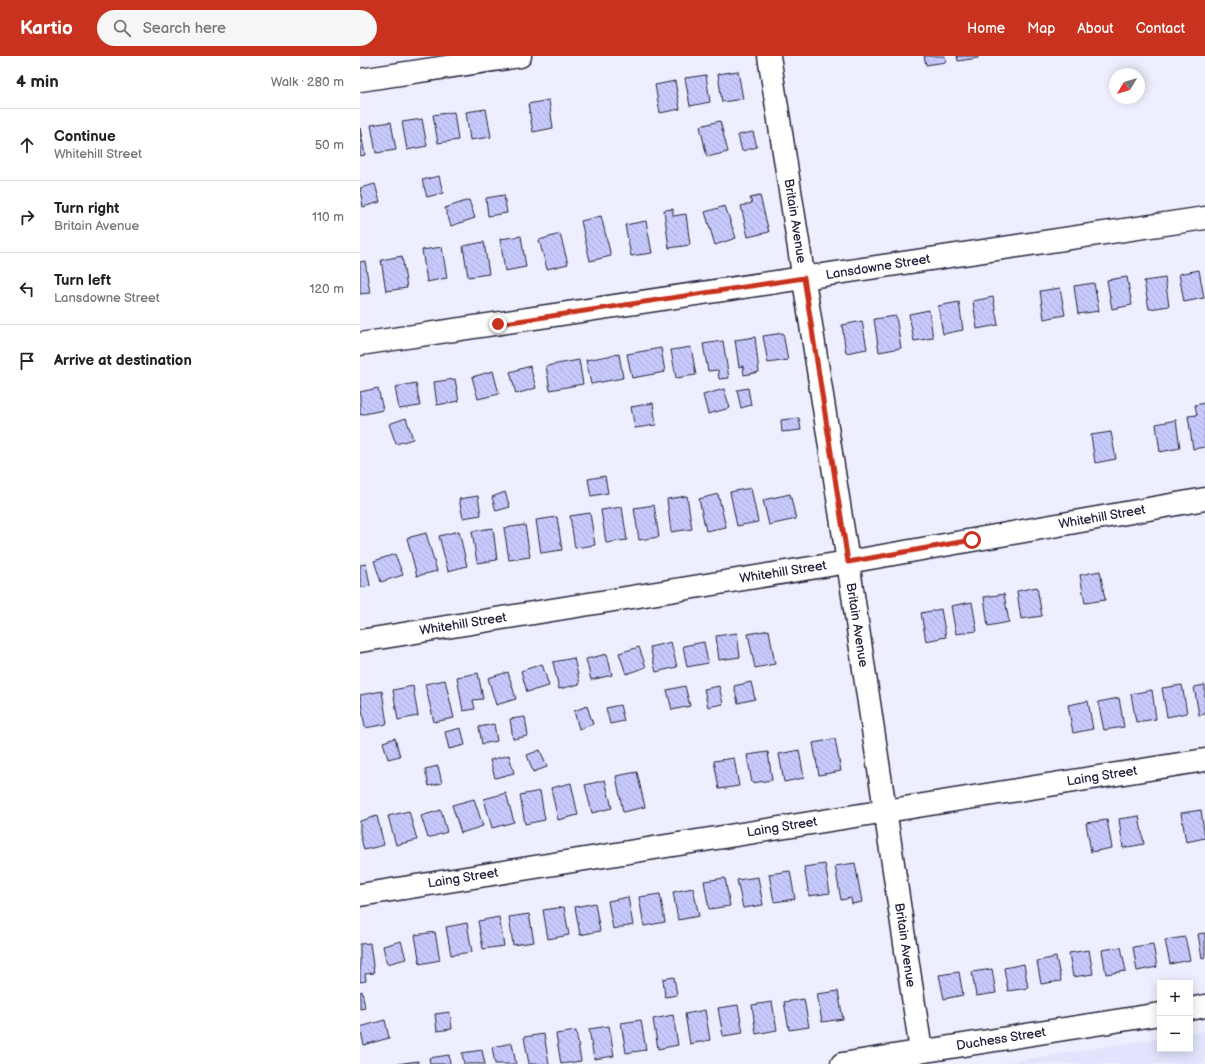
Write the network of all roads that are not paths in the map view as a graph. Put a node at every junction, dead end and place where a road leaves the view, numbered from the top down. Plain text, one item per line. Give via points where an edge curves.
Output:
1 (520, 56) edge
2 (769, 56) edge
3 (360, 80) edge
4 (1205, 218) edge
5 (804, 278) junction
6 (360, 344) edge
7 (1205, 499) edge
8 (848, 562) junction
9 (360, 641) edge
10 (1205, 760) edge
11 (885, 811) junction
12 (360, 895) edge
13 (1205, 1006) edge
14 (1193, 1008) edge
15 (1157, 1014) edge
16 (921, 1051) junction
17 (842, 1064) edge

1 - 3 street
2 - 5 street, Britain Avenue
4 - 5 street, Lansdowne Street
5 - 6 street, Lansdowne Street
5 - 8 street, Britain Avenue
7 - 8 street, Whitehill Street
8 - 9 street, Whitehill Street
8 - 11 street, Britain Avenue
10 - 11 street, Laing Street
11 - 12 street, Laing Street
11 - 16 street, Britain Avenue
13 - 14 street
15 - 16 street, Duchess Street
16 - 17 street, Duchess Street

